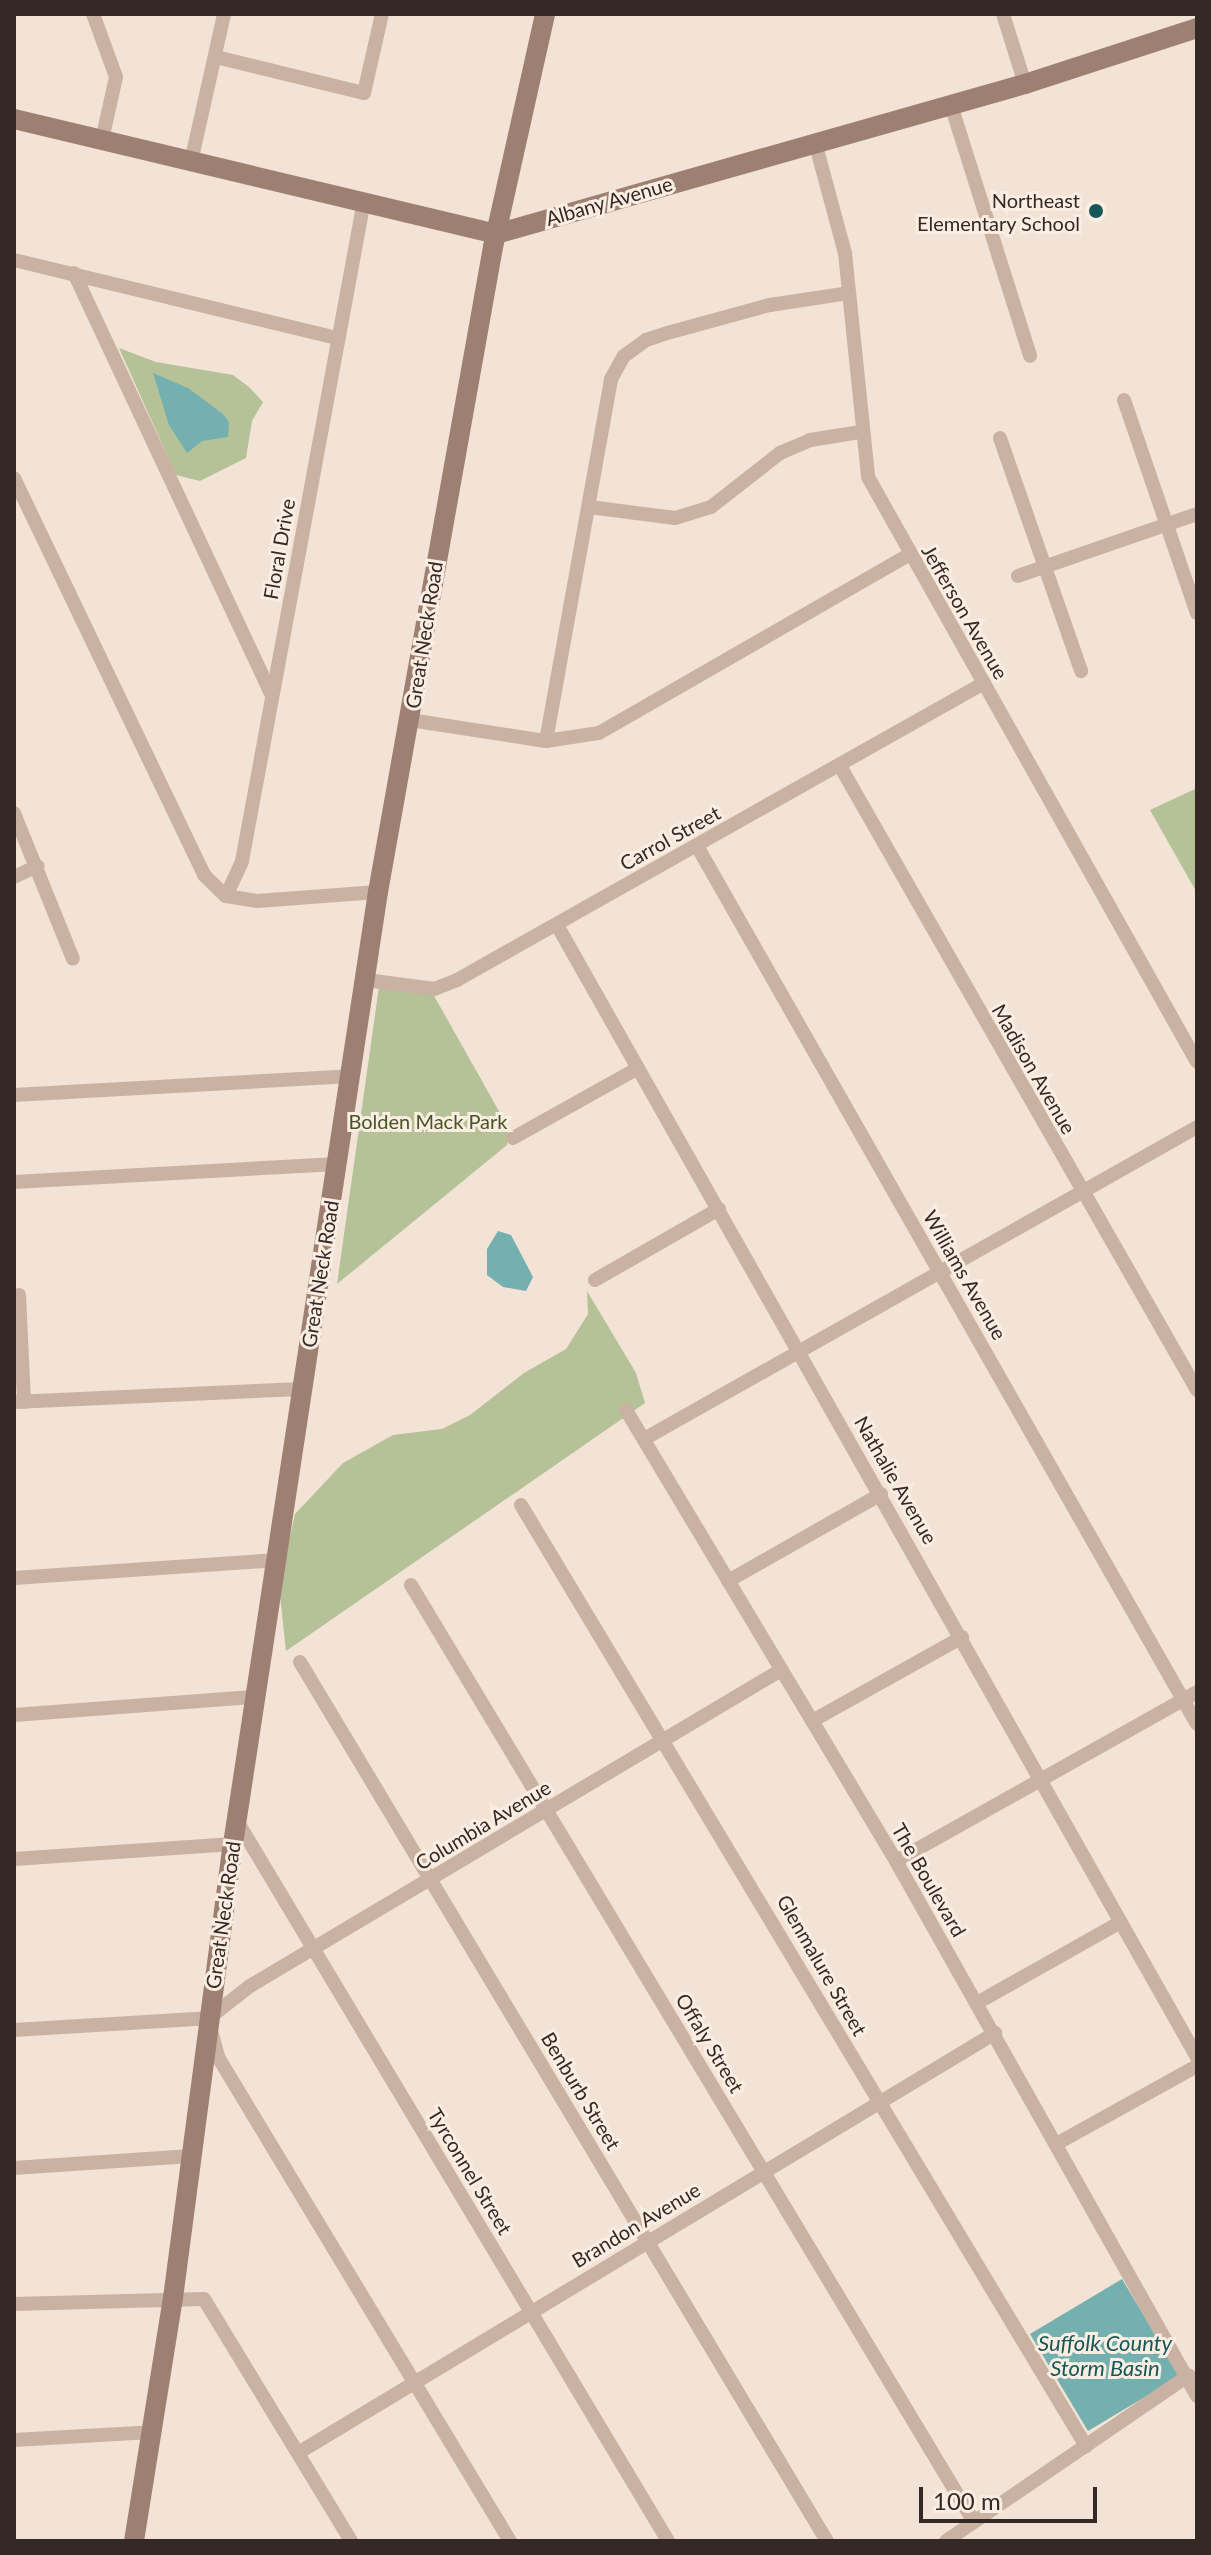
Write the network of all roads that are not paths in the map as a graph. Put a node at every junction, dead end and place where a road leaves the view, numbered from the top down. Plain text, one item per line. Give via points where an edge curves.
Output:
1 (93, 14) edge
2 (224, 14) edge
3 (382, 14) edge
4 (545, 14) edge
5 (1003, 14) edge
6 (1197, 28) edge
7 (216, 57) junction
8 (1025, 84) junction
9 (951, 105) junction
10 (14, 119) edge
11 (102, 140) junction
12 (815, 142) junction
13 (191, 162) junction
14 (363, 206) junction
15 (496, 234) junction
16 (14, 260) edge
17 (74, 273) junction
18 (848, 293) junction
19 (337, 338) junction
20 (1030, 356) dead end
21 (1124, 400) dead end
22 (861, 432) junction
23 (1000, 438) dead end
24 (14, 478) edge
25 (589, 507) junction
26 (1197, 514) edge
27 (1167, 525) junction
28 (909, 555) junction
29 (1044, 568) junction
30 (1018, 576) dead end
31 (1197, 613) edge
32 (1081, 671) dead end
33 (984, 683) junction
34 (271, 693) junction
35 (410, 720) junction
36 (546, 741) junction
37 (840, 766) junction
38 (14, 813) edge
39 (697, 846) junction
40 (38, 866) junction
41 (14, 877) edge
42 (378, 892) junction
43 (226, 896) junction
44 (557, 925) junction
45 (73, 959) dead end
46 (366, 980) junction
47 (1197, 1062) edge
48 (638, 1068) junction
49 (351, 1076) junction
50 (14, 1095) edge
51 (1197, 1127) edge
52 (513, 1138) dead end
53 (337, 1164) junction
54 (14, 1182) edge
55 (1083, 1192) junction
56 (719, 1209) junction
57 (941, 1272) junction
58 (595, 1280) dead end
59 (19, 1295) dead end
60 (800, 1351) junction
61 (302, 1389) junction
62 (1197, 1390) edge
63 (19, 1402) edge
64 (626, 1410) dead end
65 (644, 1439) junction
66 (881, 1494) junction
67 (521, 1505) dead end
68 (275, 1560) junction
69 (14, 1578) edge
70 (728, 1581) junction
71 (411, 1585) dead end
72 (962, 1637) junction
73 (300, 1662) dead end
74 (781, 1670) junction
75 (1197, 1692) edge
76 (255, 1697) junction
77 (1183, 1700) junction
78 (14, 1715) edge
79 (812, 1721) junction
80 (1197, 1724) edge
81 (664, 1740) junction
82 (1043, 1779) junction
83 (547, 1809) junction
84 (237, 1821) junction
85 (233, 1844) junction
86 (14, 1859) edge
87 (896, 1861) junction
88 (429, 1880) junction
89 (1121, 1922) junction
90 (313, 1949) junction
91 (977, 2003) junction
92 (208, 2018) junction
93 (14, 2030) edge
94 (995, 2033) junction
95 (1197, 2057) edge
96 (1197, 2066) edge
97 (880, 2103) junction
98 (1058, 2143) junction
99 (188, 2156) junction
100 (14, 2168) edge
101 (763, 2172) junction
102 (648, 2241) junction
103 (173, 2298) junction
104 (14, 2304) edge
105 (531, 2312) junction
106 (1189, 2375) junction
107 (415, 2382) junction
108 (1197, 2396) edge
109 (151, 2432) junction
110 (14, 2440) edge
111 (1086, 2446) junction
112 (298, 2453) junction
113 (974, 2522) junction
114 (134, 2541) edge
115 (351, 2541) edge
116 (510, 2541) edge
117 (668, 2541) edge
118 (827, 2541) edge
119 (946, 2541) edge

1 - 11 street via 116,77
2 - 7 street
3 - 7 street via 364,93
4 - 15 main road, Great Neck Road
5 - 8 street
6 - 8 main road, Albany Avenue
7 - 13 street
8 - 9 main road, Albany Avenue
9 - 12 main road, Albany Avenue
9 - 20 street
10 - 11 main road, Albany Avenue
11 - 13 main road, Albany Avenue
12 - 15 main road, Albany Avenue
12 - 18 street, Jefferson Avenue via 845,253
13 - 14 main road, Albany Avenue
14 - 15 main road, Albany Avenue
14 - 19 street, Floral Drive
15 - 35 main road, Great Neck Road
16 - 17 street
17 - 19 street
17 - 34 street
18 - 22 street, Jefferson Avenue
18 - 25 street via 770,305 685,328 646,340 624,356 611,379
19 - 34 street, Floral Drive
21 - 27 street
22 - 25 street via 810,440 780,453 711,507 675,518
22 - 28 street, Jefferson Avenue via 868,477
23 - 29 street
24 - 43 street via 185,845
25 - 36 street
26 - 27 street
27 - 29 street
27 - 31 street
28 - 33 street, Jefferson Avenue
28 - 36 street via 599,733
29 - 30 street
29 - 32 street
33 - 37 street, Carrol Street
33 - 47 street, Jefferson Avenue
34 - 43 street, Floral Drive via 242,861
35 - 36 street
35 - 42 main road, Great Neck Road
37 - 39 street, Carrol Street
37 - 55 street, Madison Avenue
38 - 40 street
39 - 44 street, Carrol Street
39 - 57 street, Williams Avenue
40 - 41 street
40 - 45 street
42 - 43 street via 257,901
42 - 46 main road, Great Neck Road
44 - 46 street, Carrol Street via 434,989
44 - 48 street, Nathalie Avenue
46 - 49 main road, Great Neck Road
48 - 52 street
48 - 56 street, Nathalie Avenue
49 - 50 street
49 - 53 main road, Great Neck Road
51 - 55 street
53 - 54 street
53 - 61 main road, Great Neck Road
55 - 57 street
55 - 62 street, Madison Avenue
56 - 58 street
56 - 60 street, Nathalie Avenue
57 - 60 street
57 - 77 street, Williams Avenue
59 - 63 street
60 - 65 street
60 - 66 street, Nathalie Avenue
61 - 63 street
61 - 68 main road, Great Neck Road
64 - 65 street, The Boulevard
65 - 70 street, The Boulevard
66 - 70 street
66 - 72 street, Nathalie Avenue
67 - 81 street, Glenmalure Street
68 - 69 street
68 - 76 main road, Great Neck Road
70 - 74 street, The Boulevard
71 - 83 street, Offaly Street
72 - 79 street
72 - 82 street, Nathalie Avenue
73 - 88 street, Benburb Street
74 - 79 street, The Boulevard
74 - 81 street, Columbia Avenue
75 - 77 street
76 - 78 street
76 - 84 main road, Great Neck Road
77 - 80 street, Williams Avenue
77 - 82 street
79 - 87 street, The Boulevard
81 - 83 street, Columbia Avenue
81 - 97 street, Glenmalure Street
82 - 87 street
82 - 89 street, Nathalie Avenue
83 - 88 street, Columbia Avenue
83 - 101 street, Offaly Street
84 - 85 main road, Great Neck Road
84 - 90 street, Tyrconnel Street
85 - 86 street
85 - 92 main road, Great Neck Road
87 - 91 street, The Boulevard
88 - 90 street, Columbia Avenue
88 - 102 street, Benburb Street
89 - 91 street
89 - 95 street, Nathalie Avenue
90 - 92 street, Columbia Avenue
90 - 105 street, Tyrconnel Street
91 - 94 street, The Boulevard
92 - 93 street
92 - 99 main road, Great Neck Road
92 - 107 street via 218,2057
94 - 97 street, Brandon Avenue
94 - 98 street, The Boulevard
96 - 98 street
97 - 101 street, Brandon Avenue
97 - 111 street, Glenmalure Street
98 - 106 street, The Boulevard
99 - 100 street
99 - 103 main road, Great Neck Road
101 - 102 street, Brandon Avenue
101 - 113 street, Offaly Street
102 - 105 street, Brandon Avenue
102 - 118 street, Benburb Street
103 - 104 street
103 - 109 main road, Great Neck Road
103 - 112 street via 204,2299
105 - 107 street, Brandon Avenue
105 - 117 street, Tyrconnel Street
106 - 108 street, The Boulevard
106 - 111 street
107 - 112 street, Brandon Avenue
107 - 116 street
109 - 110 street
109 - 114 main road, Great Neck Road
111 - 113 street
112 - 115 street
113 - 119 street

